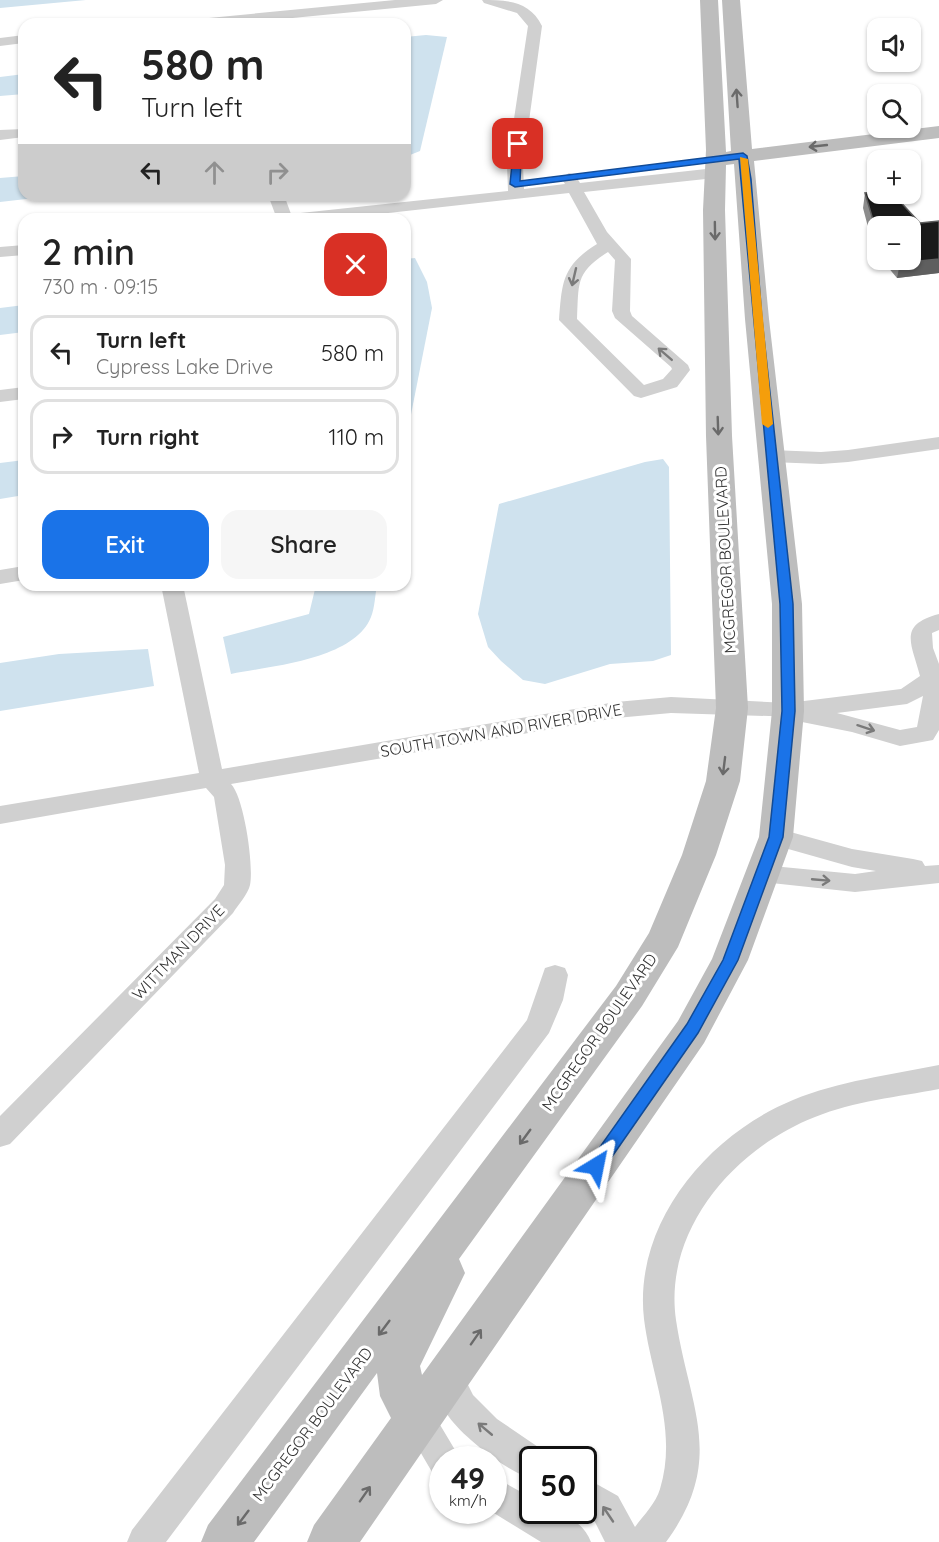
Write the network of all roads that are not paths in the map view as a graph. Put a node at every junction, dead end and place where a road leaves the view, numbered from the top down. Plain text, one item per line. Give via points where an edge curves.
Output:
1 (315, 0) edge
2 (330, 0) edge
3 (436, 0) edge
4 (489, 0) edge
5 (709, 0) edge
6 (731, 0) edge
7 (354, 8) junction
8 (277, 15) junction
9 (247, 18) edge
10 (18, 40) edge
11 (0, 42) edge
12 (939, 132) edge
13 (18, 134) edge
14 (0, 135) edge
15 (939, 147) edge
16 (744, 163) junction
17 (715, 166) junction
18 (572, 184) junction
19 (515, 190) junction
20 (340, 213) edge
21 (602, 236) junction
22 (18, 250) edge
23 (0, 252) edge
24 (717, 340) junction
25 (18, 394) edge
26 (0, 396) edge
27 (939, 442) edge
28 (771, 456) junction
29 (18, 574) edge
30 (0, 577) edge
31 (173, 591) edge
32 (939, 621) edge
33 (932, 675) junction
34 (732, 708) junction
35 (788, 711) junction
36 (212, 779) junction
37 (0, 815) edge
38 (776, 837) junction
39 (939, 873) edge
40 (762, 874) junction
41 (555, 975) dead end
42 (939, 1077) edge
43 (0, 1135) edge
44 (485, 1191) junction
45 (447, 1378) junction
46 (418, 1419) junction
47 (435, 1446) edge
48 (519, 1454) edge
49 (507, 1502) edge
50 (597, 1502) edge
51 (144, 1542) edge
52 (225, 1542) edge
53 (331, 1542) edge
54 (574, 1542) edge
55 (624, 1542) edge
56 (645, 1542) edge

1 - 8 street
2 - 7 street
3 - 7 street
4 - 19 street via 521,10 535,26 515,165
5 - 17 main road, MCGREGOR BOULEVARD
16 -> 6 main road
7 - 8 street
8 - 9 street
10 - 11 street
12 -> 16 main road
13 - 14 street
15 - 16 main road
16 - 17 main road
16 - 28 main road
17 - 18 street
17 -> 24 main road, MCGREGOR BOULEVARD
18 - 19 street
18 - 21 street
19 - 20 street
21 -> 21 street via 606,246 577,265 573,273 568,320 641,392 670,383 681,370 624,318 623,259
22 - 23 street
24 - 28 main road via 728,354 739,440
24 -> 34 main road, MCGREGOR BOULEVARD
25 - 26 street
27 - 28 street via 848,456
28 - 35 main road via 787,604
29 - 30 street
31 - 36 street, WITTMAN DRIVE
32 - 33 street via 921,632 922,650
33 - 35 street, SOUTH TOWN AND RIVER DRIVE via 907,696
35 -> 33 street via 900,738 913,737 925,734 932,726
34 - 35 street, SOUTH TOWN AND RIVER DRIVE
34 - 36 street, SOUTH TOWN AND RIVER DRIVE via 671,705 616,710
34 -> 44 main road, MCGREGOR BOULEVARD via 723,781 699,855 665,937 629,996
35 - 38 main road
36 - 37 street, SOUTH TOWN AND RIVER DRIVE
36 - 43 street, WITTMAN DRIVE via 226,794 238,865 237,886 224,906
38 - 39 street via 852,858
38 - 40 main road
40 -> 39 street via 855,883
45 -> 40 main road via 691,1032 730,960
41 - 51 street via 539,1024 525,1044
42 - 56 street via 805,1108 771,1123 716,1168 684,1207 664,1252 658,1284 659,1317 683,1422 683,1452 676,1496
44 - 46 main road via 398,1365 404,1396
44 -> 52 main road, MCGREGOR BOULEVARD
45 - 46 main road
48 -> 45 street via 485,1430 461,1406
46 - 47 street
53 -> 46 main road
49 - 54 street
55 -> 50 street via 606,1508

